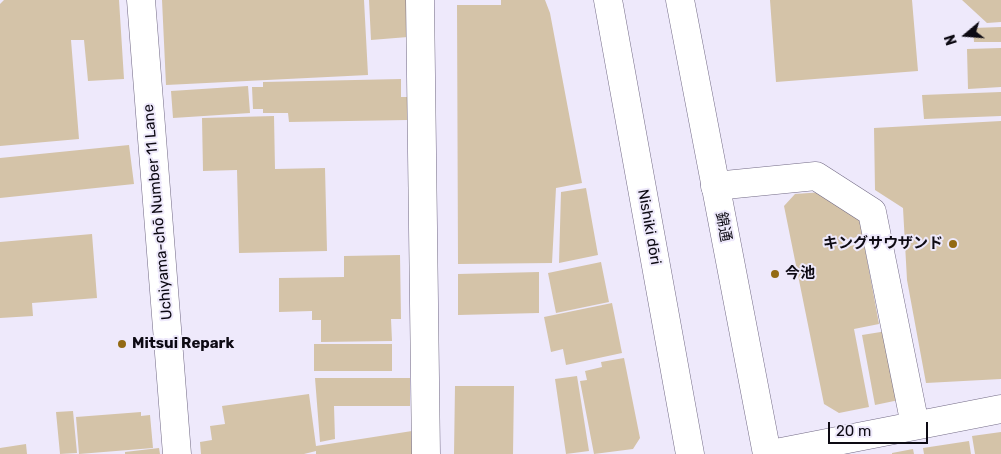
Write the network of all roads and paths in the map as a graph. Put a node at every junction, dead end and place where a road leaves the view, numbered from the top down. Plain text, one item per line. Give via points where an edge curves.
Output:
1 (141, 0) edge
2 (420, 0) edge
3 (608, 0) edge
4 (680, 0) edge
5 (715, 186) junction
6 (1001, 408) edge
7 (915, 425) junction
8 (178, 454) edge
9 (426, 454) edge
10 (690, 454) edge
11 (767, 454) edge
12 (771, 454) edge

1 - 8 street, Uchiyama-chō Number 11 Lane
2 - 9 street
3 - 10 street, Nishiki dōri
4 - 5 street, 錦通
5 - 7 street via 816,176 872,212
5 - 11 street, 錦通
6 - 7 street
7 - 12 street

